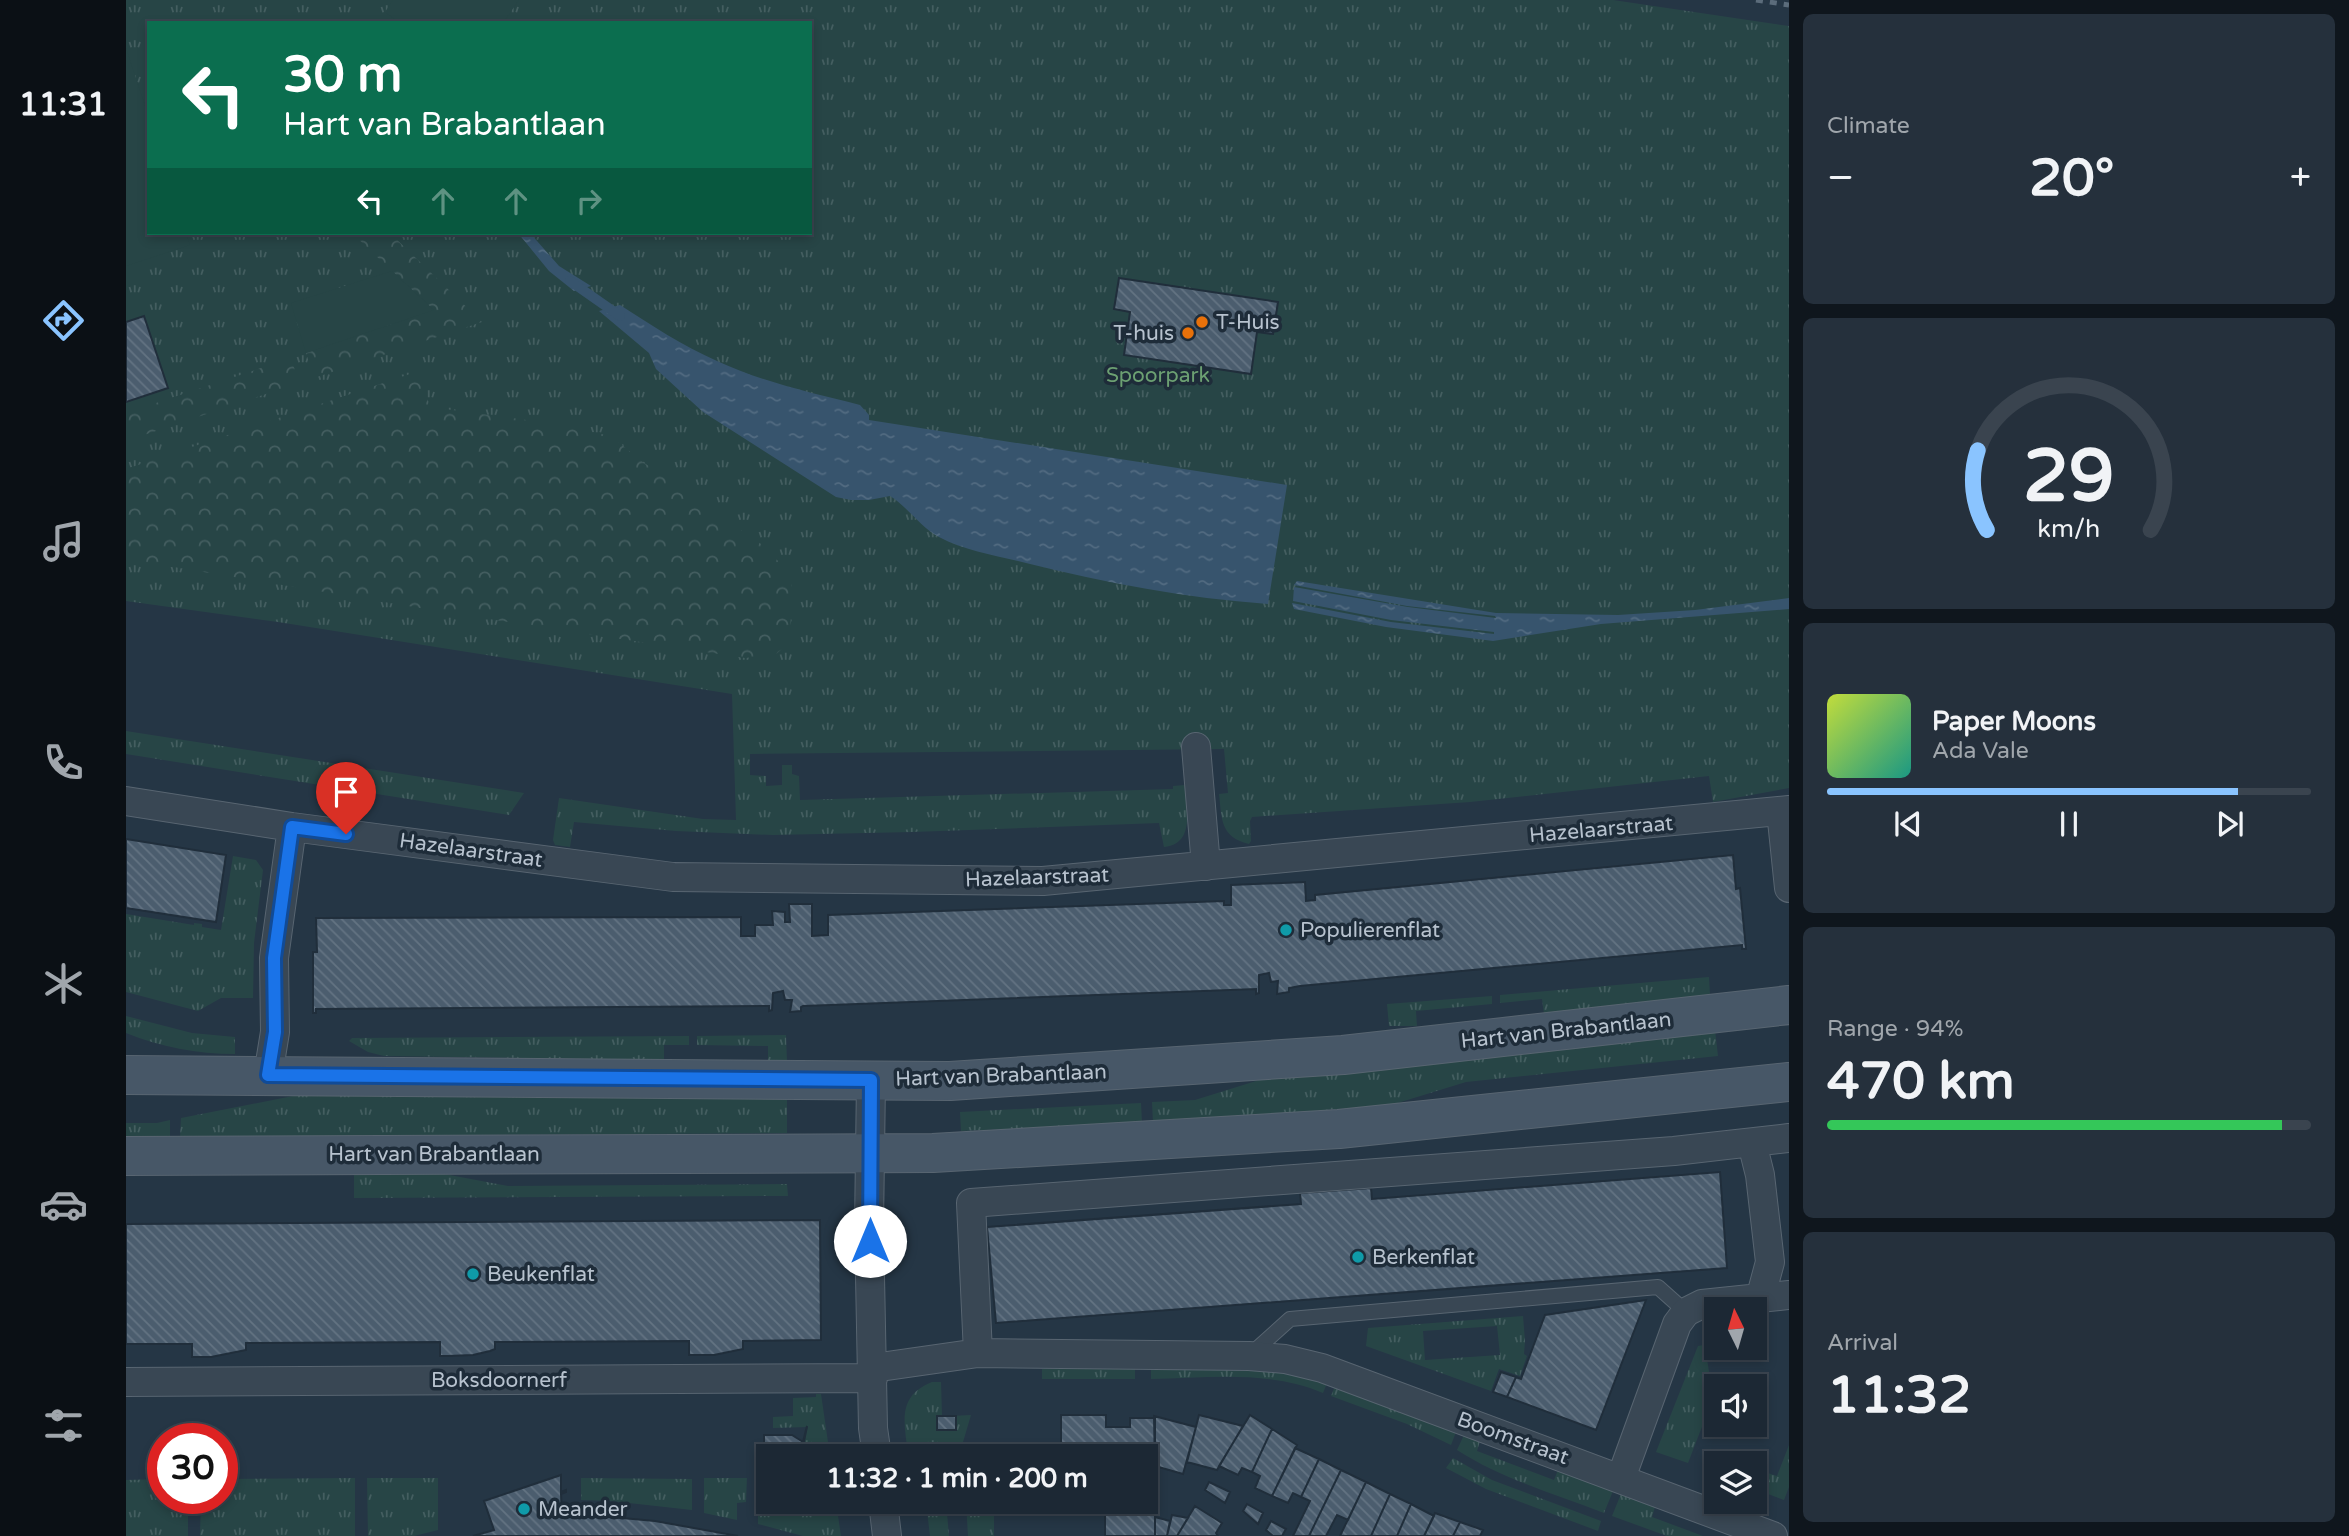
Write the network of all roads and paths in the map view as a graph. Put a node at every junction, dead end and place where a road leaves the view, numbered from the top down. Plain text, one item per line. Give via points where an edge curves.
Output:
1 (1196, 747) dead end
2 (126, 801) edge
3 (1785, 811) edge
4 (292, 827) junction
5 (1206, 866) junction
6 (1789, 888) edge
7 (1789, 1005) edge
8 (126, 1075) edge
9 (268, 1075) junction
10 (871, 1080) junction
11 (1789, 1082) edge
12 (1789, 1138) edge
13 (1752, 1143) junction
14 (870, 1153) junction
15 (126, 1156) edge
16 (1789, 1295) edge
17 (1761, 1297) edge
18 (1768, 1298) edge
19 (1704, 1304) edge
20 (1686, 1312) junction
21 (978, 1353) junction
22 (1249, 1356) junction
23 (873, 1373) junction
24 (126, 1382) edge
25 (875, 1444) edge
26 (1621, 1478) junction
27 (884, 1514) edge
28 (887, 1536) edge
29 (1773, 1536) edge

1 - 5 street
2 - 4 street, Hazelaarstraat
3 - 5 street, Hazelaarstraat
3 - 6 street, Hazelaarstraat
4 - 5 street, Hazelaarstraat via 673,877 1043,881
4 - 9 street via 274,958 275,1032
7 - 10 street, Hart van Brabantlaan via 1343,1055 950,1082
8 - 9 street, Hart van Brabantlaan
9 - 10 street, Hart van Brabantlaan
10 - 14 street
11 - 14 street, Hart van Brabantlaan via 1339,1129
12 - 13 street
13 - 17 street via 1770,1262
13 - 21 street via 971,1203
14 - 15 street, Hart van Brabantlaan
14 - 23 street
16 - 18 street
19 - 20 street
20 - 22 lane via 1658,1287 1290,1319
20 - 26 street via 1677,1324
21 - 22 street, Boomstraat
21 - 23 street, Boomstraat
22 - 26 street, Boomstraat via 1322,1368
23 - 24 street, Boksdoornerf
23 - 25 street
26 - 29 street, Boomstraat
27 - 28 street

